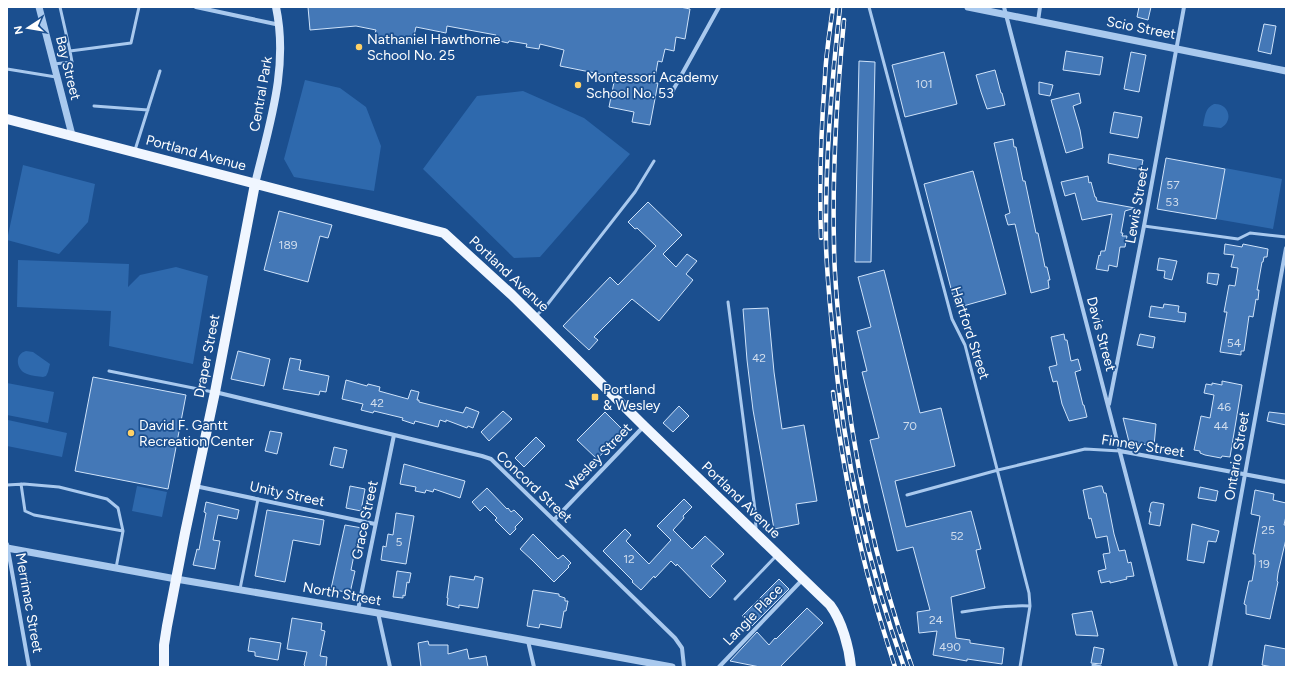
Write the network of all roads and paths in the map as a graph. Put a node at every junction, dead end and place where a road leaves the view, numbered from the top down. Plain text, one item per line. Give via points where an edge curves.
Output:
1 (38, 7) edge
2 (60, 7) edge
3 (139, 7) edge
4 (196, 7) edge
5 (276, 7) edge
6 (719, 7) edge
7 (869, 7) edge
8 (968, 7) edge
9 (1004, 7) edge
10 (1040, 7) edge
11 (1184, 7) edge
12 (1006, 15) junction
13 (1038, 21) junction
14 (280, 25) junction
15 (1176, 48) junction
16 (70, 51) junction
17 (53, 64) junction
18 (7, 69) edge
19 (160, 71) dead end
20 (1286, 71) edge
21 (56, 77) junction
22 (672, 92) dead end
23 (94, 106) dead end
24 (148, 110) junction
25 (7, 119) edge
26 (72, 135) junction
27 (135, 152) junction
28 (654, 161) dead end
29 (255, 184) junction
30 (1144, 226) junction
31 (1286, 237) edge
32 (1286, 248) edge
33 (728, 302) dead end
34 (535, 317) junction
35 (109, 371) dead end
36 (215, 392) junction
37 (1109, 406) junction
38 (644, 426) junction
39 (394, 435) junction
40 (1120, 451) junction
41 (998, 470) junction
42 (1244, 475) junction
43 (1286, 482) edge
44 (21, 484) junction
45 (7, 485) edge
46 (195, 486) junction
47 (907, 495) dead end
48 (258, 499) junction
49 (554, 520) junction
50 (375, 524) junction
51 (123, 531) junction
52 (756, 533) junction
53 (7, 546) edge
54 (777, 554) junction
55 (116, 568) junction
56 (176, 579) junction
57 (804, 579) junction
58 (240, 590) junction
59 (735, 599) dead end
60 (1030, 606) junction
61 (358, 610) junction
62 (962, 612) dead end
63 (378, 613) junction
64 (528, 641) junction
65 (1093, 665) dead end
66 (29, 667) edge
67 (164, 667) edge
68 (390, 667) edge
69 (534, 667) edge
70 (672, 667) edge
71 (684, 667) edge
72 (719, 667) edge
73 (850, 667) edge
74 (1020, 667) edge
75 (1101, 667) edge
76 (1176, 667) edge
77 (1210, 667) edge

1 - 17 street, Bay Street
2 - 16 lane
3 - 16 lane via 131,44
4 - 14 street
5 - 14 main road, Central Park
6 - 22 street
7 - 41 lane, Hartford Street via 952,319 965,345
8 - 12 street, Scio Street
9 - 12 street, Davis Street
10 - 13 street
11 - 15 street, Lewis Street
12 - 13 street, Scio Street
12 - 37 street, Davis Street
13 - 15 street, Scio Street
14 - 29 main road, Central Park via 279,77
15 - 20 street, Scio Street
15 - 30 street, Lewis Street
16 - 17 lane via 72,62
17 - 21 street, Bay Street
18 - 21 lane
19 - 24 lane
21 - 26 street, Bay Street
23 - 24 lane
24 - 27 lane
25 - 26 main road, Portland Avenue
26 - 27 main road, Portland Avenue
27 - 29 main road, Portland Avenue
28 - 34 lane via 635,192
29 - 34 main road, Portland Avenue via 444,233
29 - 36 main road, Draper Street
30 - 31 lane via 1238,239 1250,233
30 - 37 street, Lewis Street
32 - 42 street, Ontario Street
33 - 52 lane
34 - 38 main road, Portland Avenue
35 - 36 lane
36 - 39 street, Concord Street
36 - 46 main road, Draper Street
37 - 40 street, Davis Street
38 - 49 street, Wesley Street
38 - 52 main road, Portland Avenue
39 - 49 street, Concord Street via 490,459
39 - 50 street, Grace Street
40 - 41 lane, Finney Street via 1085,449
40 - 42 street, Finney Street
40 - 76 street, Davis Street
41 - 47 lane, Finney Street
41 - 60 lane, Hartford Street via 1029,593
42 - 43 street, Finney Street
42 - 77 street, Ontario Street
44 - 45 lane
44 - 51 lane via 59,487 107,499 118,508
44 - 51 lane via 25,511 34,515
46 - 48 street, Unity Street
46 - 56 main road, Draper Street
48 - 50 street, Unity Street
48 - 58 lane
49 - 71 street, Concord Street via 675,638 682,648
50 - 61 street, Grace Street
51 - 55 lane
52 - 54 main road, Portland Avenue
53 - 55 street, North Street
53 - 66 street, Merrimac Street
54 - 57 main road, Portland Avenue
54 - 59 lane
55 - 56 street, North Street
56 - 58 street, North Street
56 - 67 main road, Draper Street via 165,640
57 - 72 street, Langie Place
57 - 73 main road, Portland Avenue via 839,617
58 - 61 street, North Street
60 - 62 lane via 1016,605
60 - 74 lane, Hartford Street
61 - 63 street, North Street
63 - 64 street, North Street
63 - 68 street
64 - 69 street
64 - 70 street, North Street
65 - 75 lane

